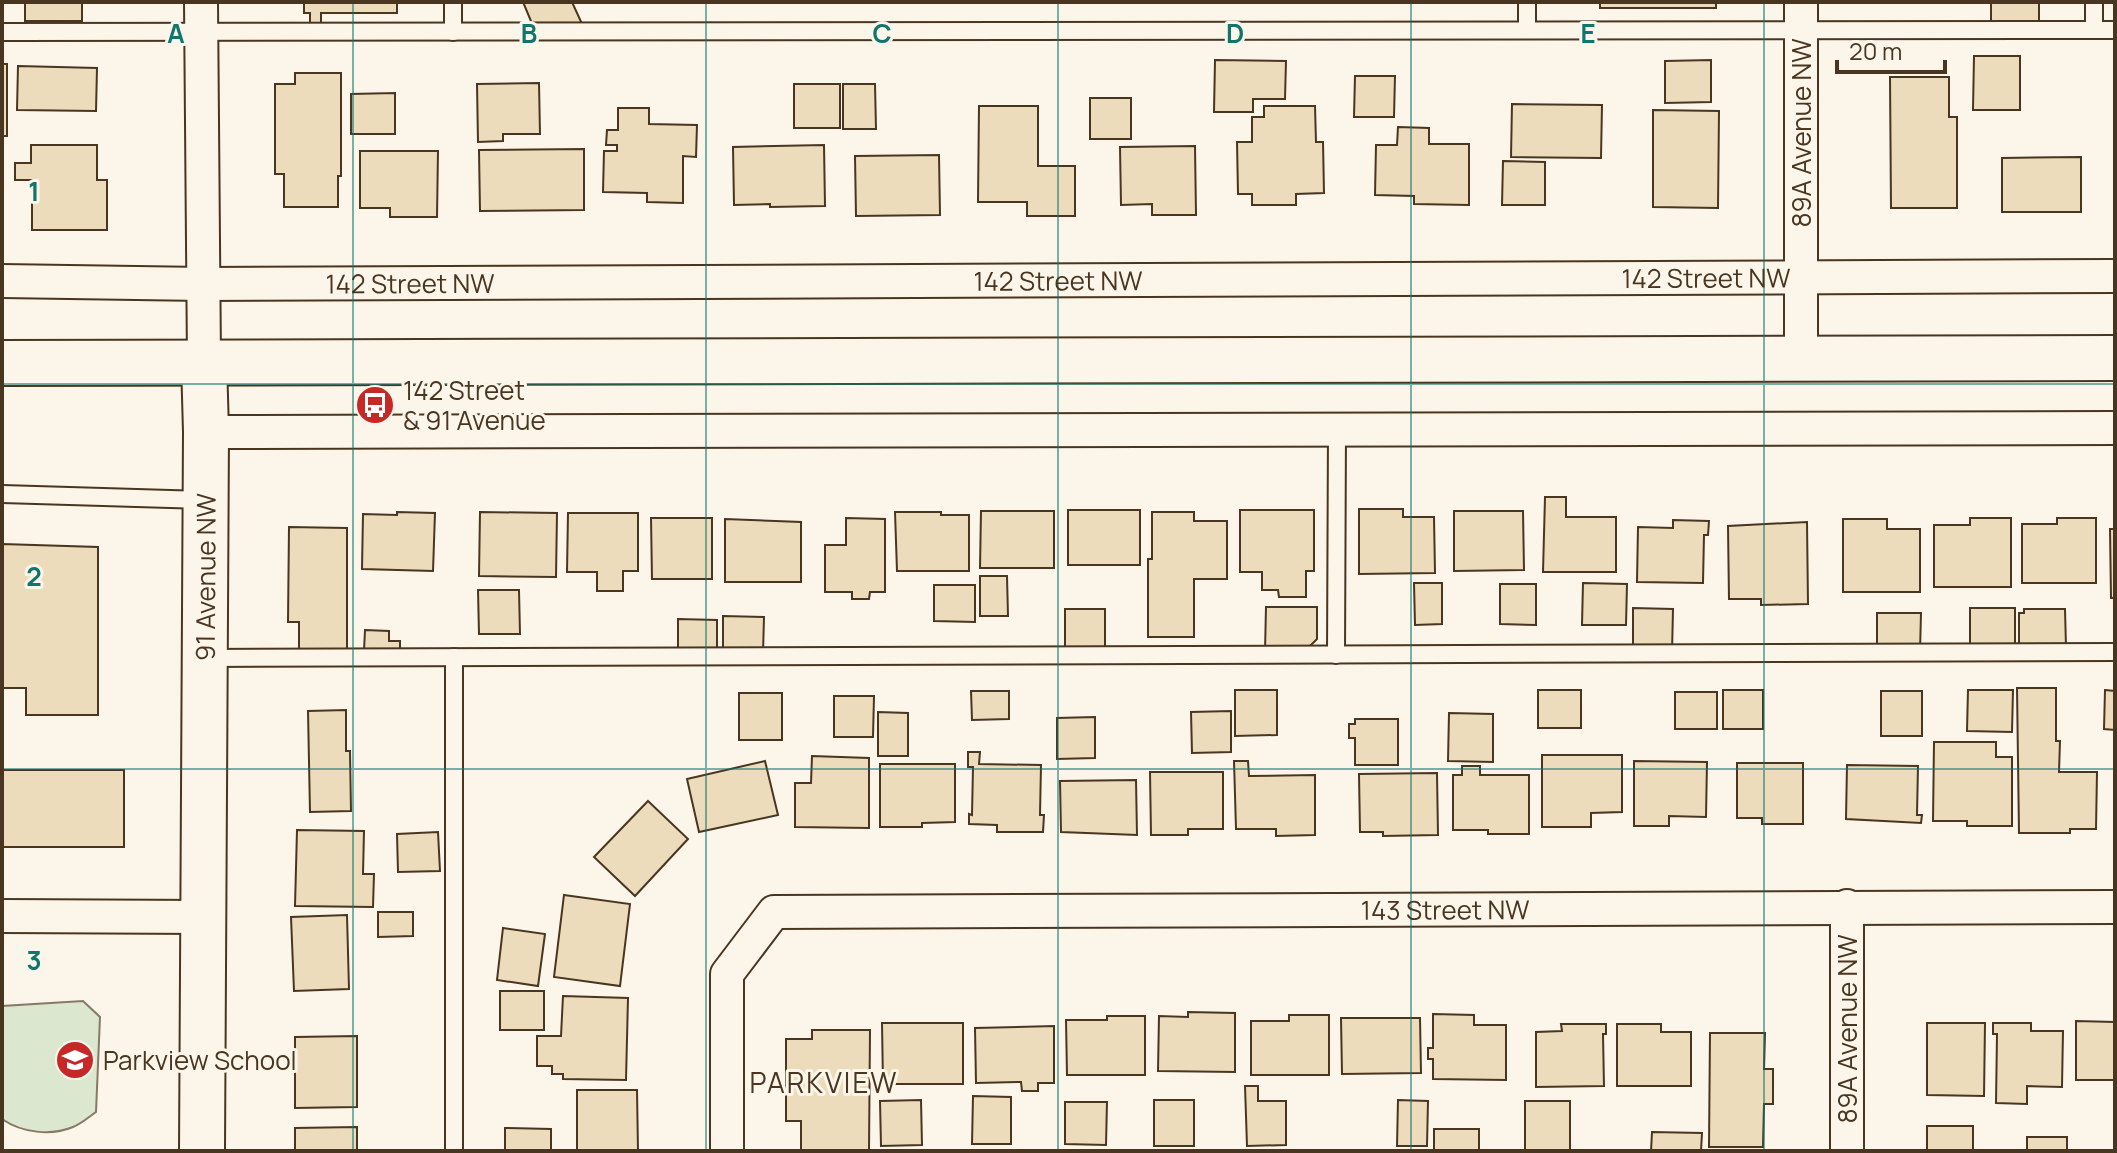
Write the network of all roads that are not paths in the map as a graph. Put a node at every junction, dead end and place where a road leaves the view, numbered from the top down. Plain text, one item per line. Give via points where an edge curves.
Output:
1 (453, 2) edge
2 (1527, 2) edge
3 (2094, 2) edge
4 (1801, 16) edge
5 (201, 17) edge
6 (1527, 30) junction
7 (2094, 30) junction
8 (2115, 30) edge
9 (2, 32) edge
10 (453, 32) junction
11 (2115, 276) edge
12 (1800, 277) junction
13 (2, 281) edge
14 (203, 284) junction
15 (2115, 358) edge
16 (1801, 360) junction
17 (204, 361) junction
18 (2, 363) edge
19 (2115, 428) edge
20 (1337, 430) junction
21 (206, 432) junction
22 (2, 494) edge
23 (206, 500) junction
24 (2115, 652) edge
25 (1336, 655) junction
26 (454, 657) junction
27 (205, 658) junction
28 (1847, 906) junction
29 (2115, 907) edge
30 (2, 916) edge
31 (204, 917) junction
32 (202, 1151) edge
33 (454, 1151) edge
34 (727, 1151) edge
35 (1847, 1151) edge

1 - 10 lane
2 - 6 lane
3 - 7 lane
4 - 6 lane
4 - 7 lane
4 - 12 street, 89A Avenue NW
5 - 9 lane
5 - 10 lane
5 - 14 street, 91 Avenue NW
6 - 10 lane
7 - 8 lane
11 - 12 street, 142 Street NW
12 - 14 street, 142 Street NW
12 - 16 street, 89A Avenue NW
13 - 14 street, 142 Street NW
14 - 17 street, 91 Avenue NW
15 - 16 main road
16 - 17 main road
17 - 18 main road
17 - 21 main road, 91 Avenue NW
19 - 20 street
20 - 21 street
20 - 25 lane
21 - 23 main road, 91 Avenue NW
22 - 23 lane
23 - 27 main road, 91 Avenue NW
24 - 25 lane
25 - 26 lane
26 - 27 lane
26 - 33 lane
27 - 31 main road, 91 Avenue NW
28 - 29 street, 143 Street NW
28 - 34 street, 143 Street NW via 774,912 727,974
28 - 35 street, 89A Avenue NW
30 - 31 street
31 - 32 main road, 91 Avenue NW

